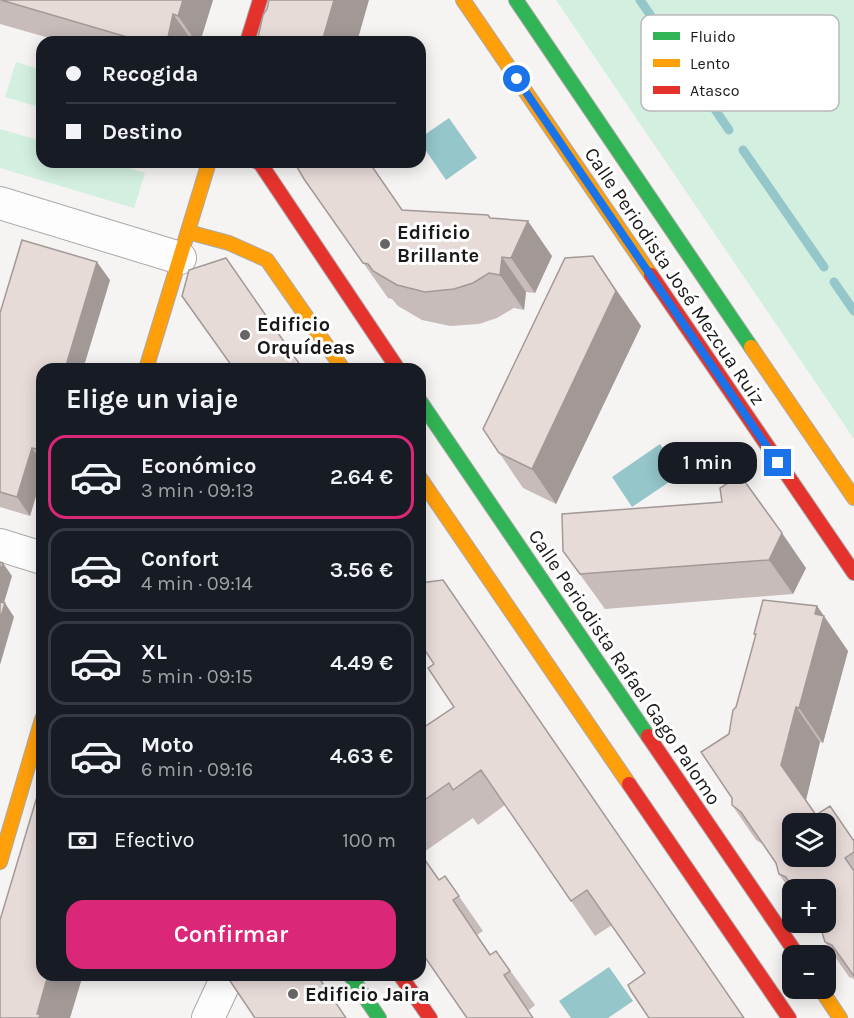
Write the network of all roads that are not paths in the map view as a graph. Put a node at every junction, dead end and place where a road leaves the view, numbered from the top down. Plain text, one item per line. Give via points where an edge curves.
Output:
1 (260, 0) edge
2 (463, 0) edge
3 (516, 0) edge
4 (249, 36) edge
5 (208, 168) edge
6 (263, 168) edge
7 (0, 202) edge
8 (184, 245) junction
9 (148, 363) edge
10 (339, 363) edge
11 (394, 363) edge
12 (426, 410) edge
13 (426, 487) edge
14 (854, 498) edge
15 (0, 546) edge
16 (36, 556) edge
17 (854, 573) edge
18 (36, 739) edge
19 (0, 862) edge
20 (791, 945) edge
21 (225, 981) edge
22 (354, 981) edge
23 (404, 981) edge
24 (827, 999) edge
25 (208, 1018) edge
26 (380, 1018) edge
27 (430, 1018) edge
28 (789, 1018) edge
29 (840, 1018) edge

1 - 4 street
2 - 17 street, Calle Periodista José Mezcua Ruiz
3 - 14 street, Calle Periodista José Mezcua Ruiz
5 - 8 street
6 - 11 street
7 - 8 street
8 - 9 street
8 - 10 street via 229,243 267,260
12 - 20 street, Calle Periodista Rafael Gago Palomo
13 - 28 street
15 - 16 street
18 - 19 street
21 - 25 street
22 - 26 street
23 - 27 street
24 - 29 street

